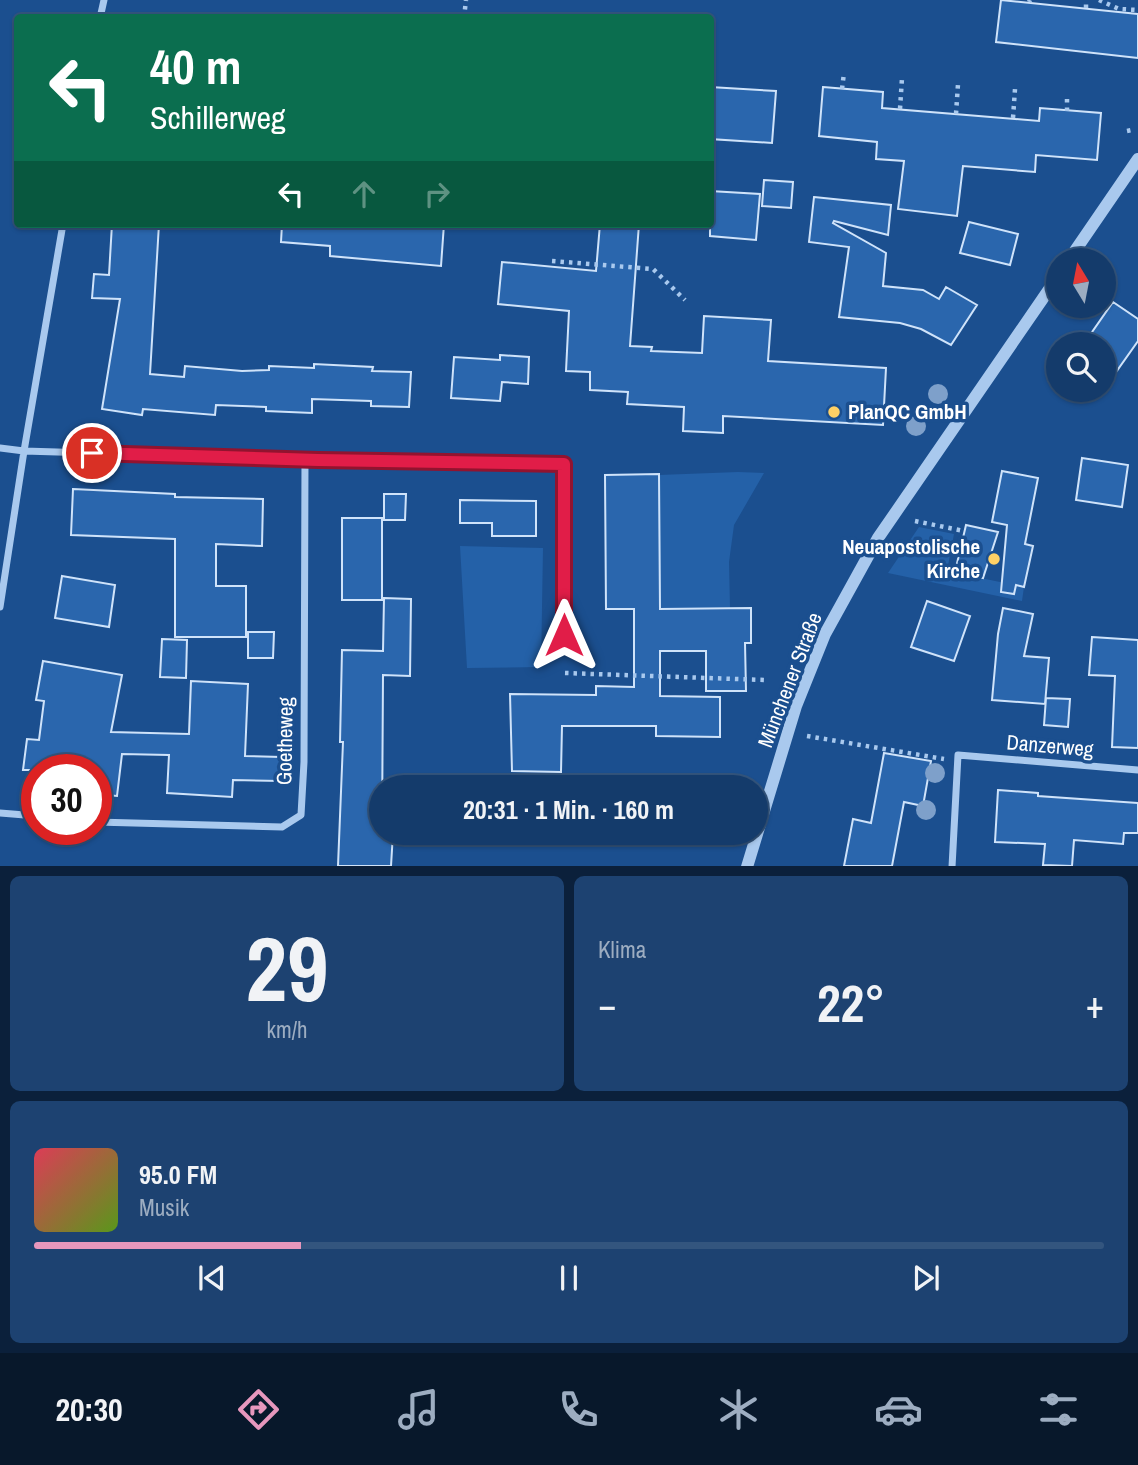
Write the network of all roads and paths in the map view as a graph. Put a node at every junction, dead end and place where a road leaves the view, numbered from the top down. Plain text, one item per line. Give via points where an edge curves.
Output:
1 (1086, 0) edge
2 (1099, 0) edge
3 (1086, 8) dead end
4 (1138, 10) edge
5 (844, 73) dead end
6 (902, 78) dead end
7 (958, 83) dead end
8 (842, 89) dead end
9 (1015, 89) dead end
10 (1067, 94) dead end
11 (900, 109) dead end
12 (1066, 111) dead end
13 (956, 114) dead end
14 (1013, 118) dead end
15 (1138, 159) edge
16 (62, 228) edge
17 (1078, 248) edge
18 (552, 261) dead end
19 (1046, 294) edge
20 (684, 300) dead end
21 (0, 448) edge
22 (24, 451) junction
23 (305, 460) junction
24 (915, 522) dead end
25 (964, 531) dead end
26 (0, 607) edge
27 (564, 635) dead end
28 (565, 673) dead end
29 (765, 680) dead end
30 (807, 736) dead end
31 (958, 759) junction
32 (1138, 770) edge
33 (0, 813) edge
34 (21, 815) edge
35 (112, 822) edge
36 (747, 866) edge
37 (952, 866) edge

1 - 3 path
2 - 4 path via 1124,11
5 - 8 path
6 - 11 path
7 - 13 path
9 - 14 path
10 - 12 path
15 - 17 street
16 - 22 street
18 - 20 path via 653,270
19 - 36 street, Münchener Straße via 885,528 825,634 796,706
21 - 22 street
22 - 23 street
22 - 26 street
23 - 27 street via 564,464
23 - 35 street, Goetheweg via 301,815 282,827
24 - 25 path
28 - 29 path
30 - 31 path
31 - 32 street, Danzerweg
31 - 37 street
33 - 34 street

